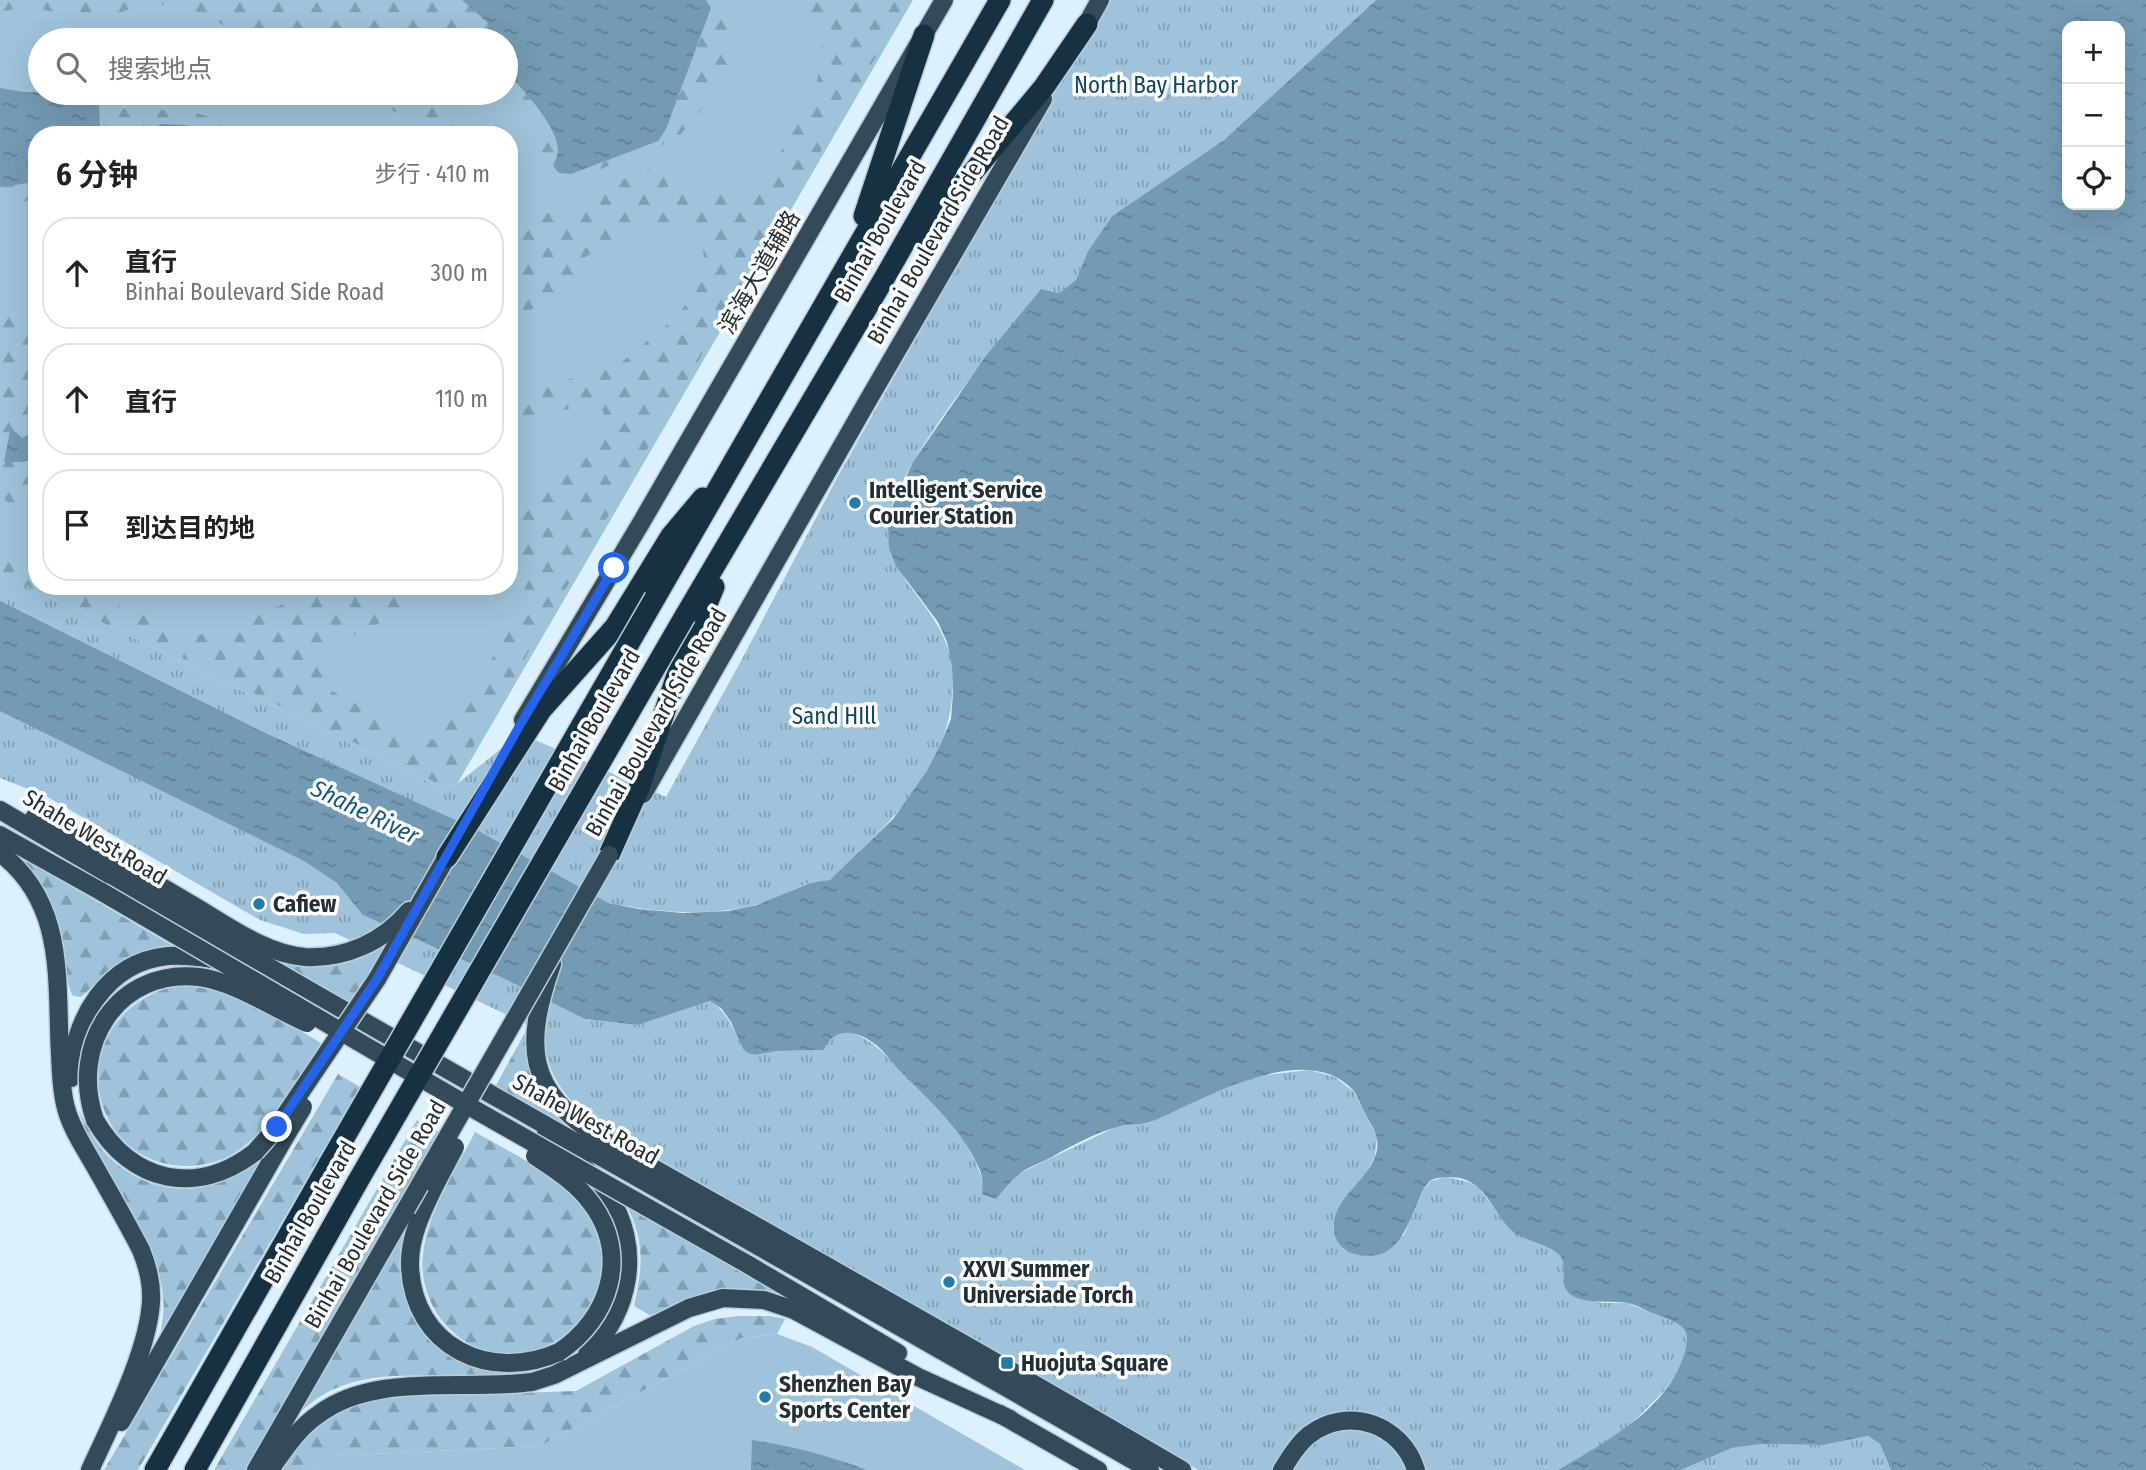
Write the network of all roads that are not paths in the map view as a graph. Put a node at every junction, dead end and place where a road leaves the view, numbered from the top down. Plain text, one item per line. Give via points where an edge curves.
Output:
1 (944, 0) edge
2 (1000, 0) edge
3 (1043, 0) edge
4 (1100, 0) edge
5 (1087, 24) junction
6 (923, 35) junction
7 (847, 265) junction
8 (885, 277) junction
9 (648, 593) junction
10 (692, 620) junction
11 (0, 803) edge
12 (0, 810) edge
13 (0, 835) edge
14 (0, 853) edge
15 (609, 855) junction
16 (447, 857) junction
17 (116, 869) junction
18 (568, 926) junction
19 (377, 979) junction
20 (328, 1002) junction
21 (381, 1054) junction
22 (493, 1057) junction
23 (66, 1063) junction
24 (484, 1090) junction
25 (465, 1104) junction
26 (873, 1310) junction
27 (615, 1334) junction
28 (990, 1357) junction
29 (1010, 1419) junction
30 (91, 1470) edge
31 (155, 1470) edge
32 (195, 1470) edge
33 (256, 1470) edge
34 (270, 1470) edge
35 (1098, 1470) edge
36 (1150, 1470) edge
37 (1182, 1470) edge
38 (1282, 1470) edge
39 (1416, 1470) edge

1 - 6 main road, 滨海大道辅路
2 - 7 highway, Binhai Boulevard
3 - 8 highway, Binhai Boulevard
4 - 5 main road, Binhai Boulevard Side Road
5 - 8 highway via 1029,107
5 - 15 main road, Binhai Boulevard Side Road
6 - 7 highway
6 - 16 main road, 滨海大道辅路
7 - 9 highway, Binhai Boulevard via 734,462
8 - 10 highway, Binhai Boulevard via 751,502
9 - 16 highway via 541,710
9 - 31 highway, Binhai Boulevard, bridge
10 - 15 highway via 639,788
10 - 32 highway, Binhai Boulevard, bridge via 358,1181
11 - 17 main road via 83,842
12 - 17 main road, Shahe West Road
13 - 21 main road, Shahe West Road, bridge
14 - 23 main road via 26,876 52,932
15 - 18 main road, Binhai Boulevard Side Road, bridge
16 - 17 main road via 390,931 355,950 322,957 295,955 266,945
16 - 19 main road
17 - 20 main road, Shahe West Road via 150,898
18 - 22 main road, Binhai Boulevard Side Road, bridge
18 - 28 main road, bridge via 536,1015 534,1042 544,1082 557,1103 590,1132
19 - 21 main road, bridge via 277,1127 255,1152 213,1175 176,1178 131,1161 115,1149 95,1119 87,1087 95,1037 114,1009 141,988 171,978 216,980
19 - 30 main road, bridge
20 - 23 main road via 227,962 167,956 128,968 109,982 94,999
20 - 24 main road, Shahe West Road
21 - 25 main road, Shahe West Road, bridge
22 - 25 main road, bridge via 461,1133 416,1227 411,1248 412,1284 425,1317 451,1346 483,1361 519,1364 542,1360 587,1330 605,1299 611,1256 604,1223 571,1181 519,1145
22 - 33 main road, Binhai Boulevard Side Road, bridge
23 - 30 main road via 66,1109 141,1250 152,1300 138,1358
24 - 26 main road, Shahe West Road
24 - 27 main road via 554,1140 607,1193 622,1222 629,1266
25 - 29 main road, Shahe West Road, bridge
26 - 28 main road
26 - 36 main road, Shahe West Road
27 - 29 main road via 723,1298 764,1300 794,1310 918,1377
27 - 34 main road via 573,1365 532,1382 388,1388 352,1395 307,1423
28 - 37 main road
29 - 35 main road, Shahe West Road
38 - 39 main road via 1303,1440 1319,1428 1349,1419 1380,1426 1399,1440

